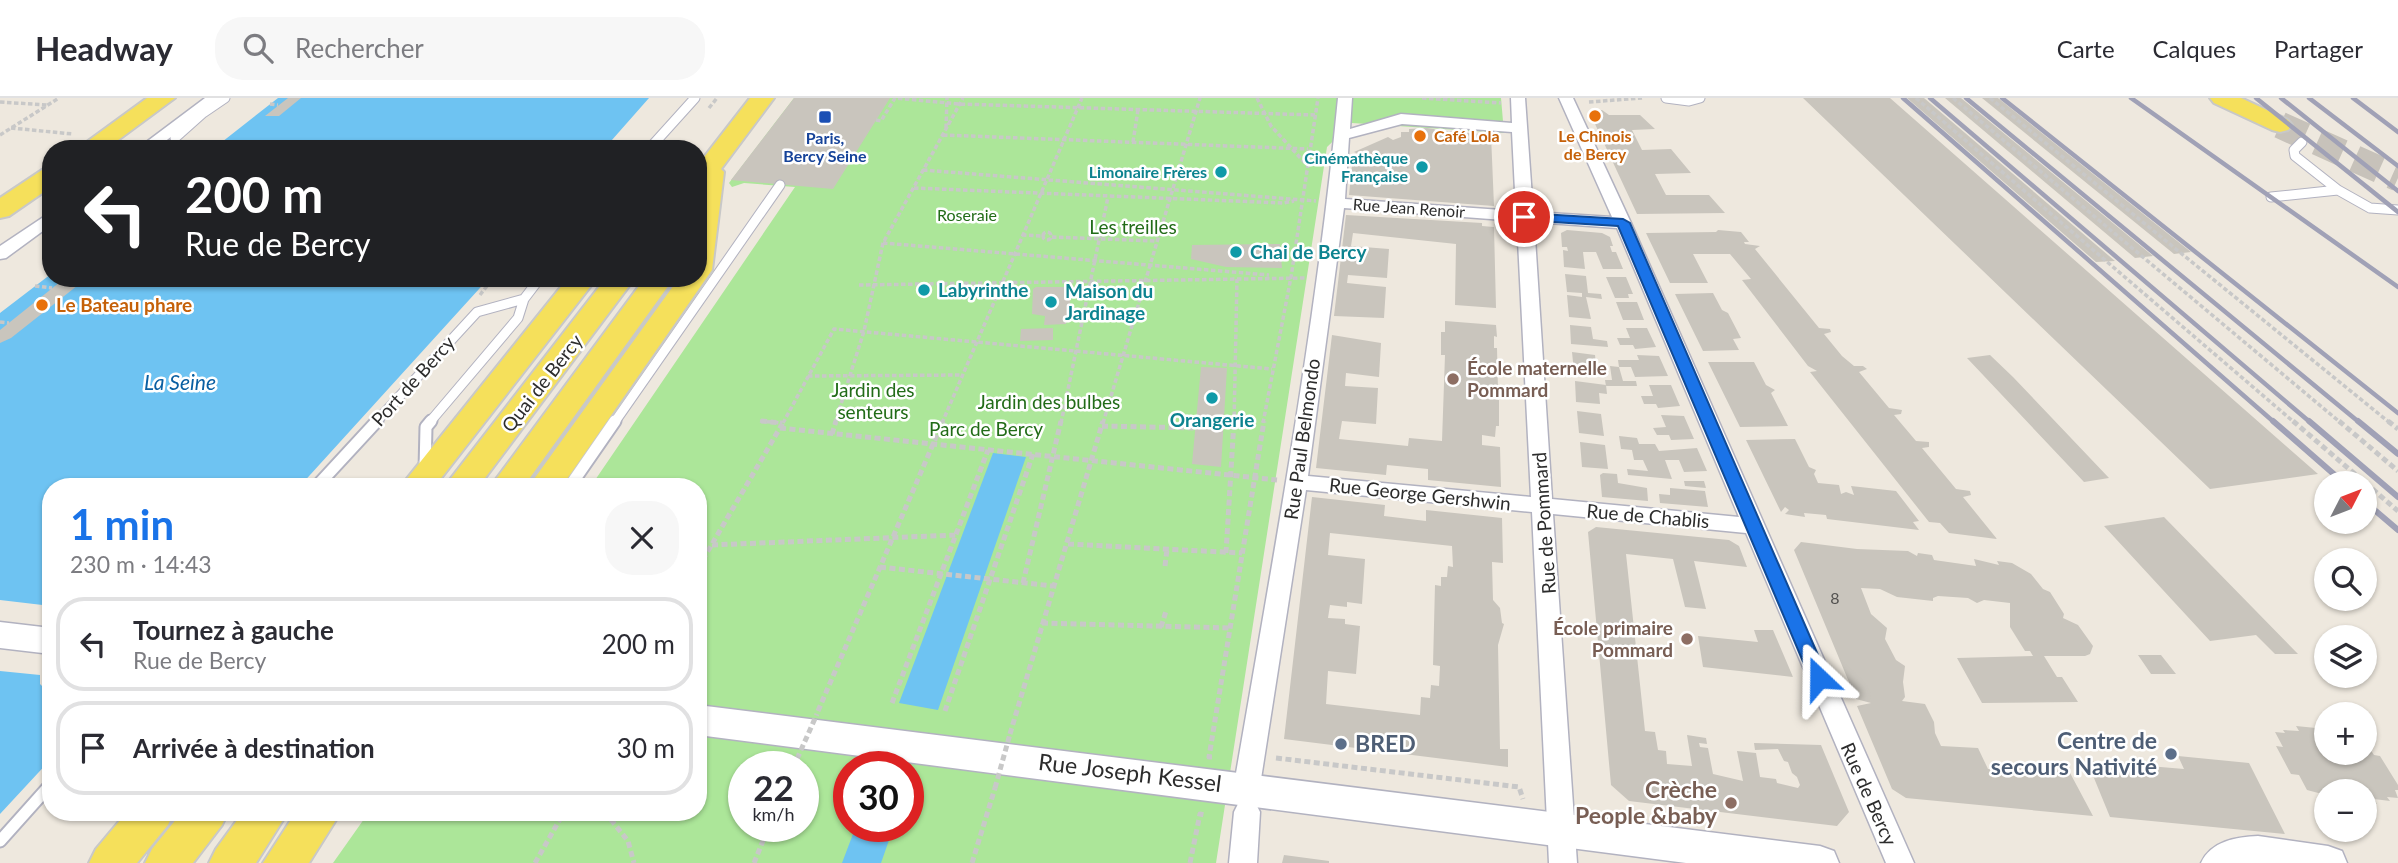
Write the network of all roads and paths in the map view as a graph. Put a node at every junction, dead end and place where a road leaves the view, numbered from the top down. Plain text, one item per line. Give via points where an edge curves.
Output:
1 (59, 98) edge
2 (163, 98) edge
3 (215, 98) edge
4 (225, 98) edge
5 (695, 98) edge
6 (735, 98) edge
7 (762, 98) edge
8 (963, 98) edge
9 (1082, 98) edge
10 (1200, 98) edge
11 (1257, 98) edge
12 (1318, 98) edge
13 (1345, 98) edge
14 (1422, 98) edge
15 (1566, 98) edge
16 (1642, 98) edge
17 (1666, 98) edge
18 (1700, 98) edge
19 (1916, 98) edge
20 (1953, 98) edge
21 (1990, 98) edge
22 (2222, 98) edge
23 (946, 100) edge
24 (1518, 101) edge
25 (0, 102) edge
26 (1589, 102) dead end
27 (270, 104) dead end
28 (960, 104) junction
29 (48, 105) junction
30 (278, 105) dead end
31 (1077, 108) junction
32 (1138, 110) junction
33 (1196, 111) junction
34 (198, 113) junction
35 (1262, 113) junction
36 (1315, 115) junction
37 (876, 120) dead end
38 (2280, 125) tunnel mouth
39 (11, 128) junction
40 (946, 128) junction
41 (1521, 128) junction
42 (709, 129) dead end
43 (0, 135) edge
44 (943, 135) junction
45 (1341, 136) junction
46 (175, 138) dead end
47 (76, 140) edge
48 (83, 140) edge
49 (138, 140) edge
50 (158, 140) edge
51 (657, 140) edge
52 (1064, 140) junction
53 (1133, 142) junction
54 (2302, 142) dead end
55 (1186, 145) junction
56 (1292, 148) junction
57 (1308, 149) junction
58 (712, 162) junction
59 (1307, 164) junction
60 (923, 170) junction
61 (707, 173) edge
62 (1047, 180) junction
63 (42, 181) edge
64 (780, 185) dead end
65 (914, 188) junction
66 (1173, 189) junction
67 (2338, 190) junction
68 (1040, 194) junction
69 (1108, 197) junction
70 (2271, 197) dead end
71 (1169, 199) junction
72 (1301, 199) junction
73 (707, 201) edge
74 (1336, 203) junction
75 (42, 209) edge
76 (0, 210) edge
77 (2398, 210) edge
78 (1524, 217) junction
79 (1623, 223) junction
80 (42, 224) edge
81 (1022, 236) junction
82 (1097, 238) junction
83 (0, 239) edge
84 (1157, 241) junction
85 (883, 243) junction
86 (0, 254) edge
87 (1014, 255) junction
88 (1092, 261) junction
89 (1149, 266) junction
90 (1288, 277) junction
91 (1237, 279) junction
92 (1144, 281) junction
93 (1089, 282) junction
94 (1002, 284) junction
95 (859, 285) dead end
96 (875, 285) junction
97 (35, 286) dead end
98 (42, 287) edge
99 (44, 287) edge
100 (533, 287) edge
101 (576, 287) edge
102 (614, 287) edge
103 (653, 287) edge
104 (687, 287) edge
105 (52, 288) dead end
106 (524, 299) junction
107 (0, 322) edge
108 (9, 323) dead end
109 (864, 331) junction
110 (977, 342) junction
111 (1074, 351) junction
112 (1123, 355) junction
113 (1237, 366) junction
114 (1272, 369) junction
115 (808, 376) junction
116 (961, 376) junction
117 (850, 378) junction
118 (760, 421) dead end
119 (781, 426) junction
120 (1102, 426) junction
121 (1195, 428) dead end
122 (2398, 429) edge
123 (831, 434) junction
124 (933, 444) junction
125 (989, 450) junction
126 (1033, 454) junction
127 (1054, 457) junction
128 (1091, 460) junction
129 (2398, 471) edge
130 (1232, 475) junction
131 (1255, 477) junction
132 (324, 478) edge
133 (421, 478) edge
134 (424, 478) edge
135 (467, 478) edge
136 (513, 478) edge
137 (551, 478) edge
138 (576, 478) edge
139 (1297, 482) junction
140 (1544, 506) junction
141 (2398, 511) edge
142 (1752, 526) junction
143 (956, 535) junction
144 (893, 537) junction
145 (1068, 544) junction
146 (711, 545) junction
147 (1167, 549) junction
148 (707, 552) edge
149 (1226, 553) junction
150 (1242, 553) junction
151 (1165, 566) dead end
152 (880, 567) junction
153 (941, 573) junction
154 (990, 580) junction
155 (1023, 583) junction
156 (1053, 586) junction
157 (1166, 611) dead end
158 (1042, 623) junction
159 (1161, 627) junction
160 (1231, 628) junction
161 (0, 635) edge
162 (42, 640) edge
163 (892, 703) dead end
164 (945, 711) dead end
165 (707, 721) edge
166 (800, 751) edge
167 (1250, 770) junction
168 (42, 794) edge
169 (1524, 803) dead end
170 (1248, 816) joint
171 (146, 821) edge
172 (201, 821) edge
173 (261, 821) edge
174 (314, 821) edge
175 (559, 821) edge
176 (612, 821) edge
177 (0, 841) edge
178 (763, 842) edge
179 (1562, 846) edge
180 (1190, 861) edge
181 (111, 863) edge
182 (167, 863) edge
183 (231, 863) edge
184 (285, 863) edge
185 (535, 863) edge
186 (634, 863) edge
187 (754, 863) edge
188 (972, 863) edge
189 (1182, 863) edge
190 (1243, 863) edge
191 (1820, 863) edge
192 (1900, 863) edge
193 (2220, 863) edge
194 (2328, 863) edge

1 - 29 path
2 - 48 main road
3 - 34 street
4 - 34 lane
5 - 51 lane
6 - 42 main road
7 - 58 main road
8 - 28 path
9 - 31 path
10 - 33 path
11 - 35 path
12 - 36 path
13 - 45 street, Rue Paul Belmondo
14 - 24 path
15 - 79 street, Rue de Bercy
16 - 26 path
17 - 18 lane
19 - 141 path
20 - 129 path
21 - 122 path
22 - 38 main road
23 - 28 path
23 - 37 path via 895,98 881,121
23 - 40 path
24 - 41 street
25 - 29 path
27 - 30 path
28 - 31 path
28 - 40 path
29 - 39 path
31 - 32 path
31 - 52 path
32 - 33 path
32 - 53 path
33 - 35 path
33 - 55 path
34 - 46 lane
34 - 49 street via 164,121
34 - 50 street
35 - 36 path
35 - 56 path
36 - 57 path
39 - 43 path
39 - 47 path
40 - 44 path
41 - 45 street via 1401,119
41 - 78 street
44 - 52 path
44 - 60 path
45 - 74 street, Rue Paul Belmondo
52 - 53 path
52 - 62 path
53 - 55 path
54 - 67 lane via 2294,150 2295,156
55 - 56 path
55 - 66 path
56 - 57 path
56 - 59 path
57 - 59 path
58 - 61 main road
58 - 73 main road
59 - 72 path
60 - 62 path
60 - 65 path
62 - 66 path
62 - 68 path
63 - 76 main road
64 - 138 lane
65 - 68 path
65 - 85 path
66 - 71 path
66 - 72 path
67 - 70 lane
67 - 77 lane via 2370,208
68 - 69 path
68 - 81 path
69 - 71 path
69 - 82 path
71 - 72 path via 1283,203
71 - 84 path
72 - 74 path
72 - 90 path
74 - 78 street, Rue Jean Renoir
74 - 139 street, Rue Paul Belmondo
75 - 83 street
78 - 79 street
78 - 140 street, Rue de Pommard
79 - 142 street, Rue de Bercy
80 - 86 street
81 - 82 path via 1047,233
81 - 87 path
82 - 84 path
82 - 88 path
84 - 89 path
85 - 87 path
85 - 96 path
87 - 88 path
87 - 94 path
88 - 89 path
88 - 93 path
89 - 90 path
89 - 92 path
90 - 91 path
90 - 114 path
91 - 92 path
91 - 113 path
92 - 93 path
92 - 112 path
93 - 94 path
93 - 111 path
94 - 96 path
94 - 110 path
95 - 96 path
96 - 109 path
97 - 98 path
99 - 105 path
100 - 106 lane, Port de Bercy
101 - 134 main road
102 - 135 main road, Quai de Bercy
103 - 136 main road, Quai de Bercy
104 - 137 main road
106 - 132 lane, Port de Bercy via 488,307 471,317
106 - 133 lane, Port de Bercy via 518,318 426,427
107 - 108 path
109 - 110 path
109 - 115 path via 834,329
109 - 117 path
110 - 111 path
110 - 116 path
111 - 112 path
111 - 127 path
112 - 113 path
112 - 120 path
113 - 114 path
113 - 130 path
114 - 131 path
115 - 117 path
115 - 119 path
116 - 117 path
116 - 124 path
117 - 123 path
118 - 119 path
119 - 123 path
119 - 146 path
120 - 121 path
120 - 128 path
123 - 124 path
124 - 125 path
124 - 144 path
125 - 126 path
125 - 143 path
126 - 127 path
126 - 154 path
127 - 128 path
127 - 155 path
128 - 130 path
128 - 145 path
130 - 131 path
130 - 149 path
131 - 139 path
131 - 150 path
139 - 140 street, Rue George Gershwin
139 - 167 street, Rue Paul Belmondo
140 - 142 street, Rue de Chablis
140 - 179 street, Rue de Pommard
142 - 192 street, Rue de Bercy
143 - 144 path
143 - 153 path
144 - 146 path
144 - 152 path
145 - 147 path
145 - 156 path
146 - 148 path
147 - 149 path
147 - 151 path
149 - 150 path
150 - 160 path
152 - 153 path
152 - 166 path, bridge
153 - 154 path
153 - 163 path
154 - 155 path
154 - 164 path
155 - 156 path
156 - 158 path
157 - 159 path
158 - 159 path
158 - 188 path, bridge
159 - 160 path
160 - 167 path via 1209,757
161 - 162 main road
165 - 179 main road, Rue Joseph Kessel
167 - 169 path via 1281,757 1519,787
168 - 177 lane
170 - 180 path via 1200,814
170 - 190 street
171 - 181 main road
172 - 182 main road
173 - 183 main road
174 - 184 main road
175 - 185 path
176 - 186 path via 628,841
178 - 187 path
179 - 191 main road, Rue Joseph Kessel
180 - 189 path
193 - 194 main road via 2236,855 2260,854

